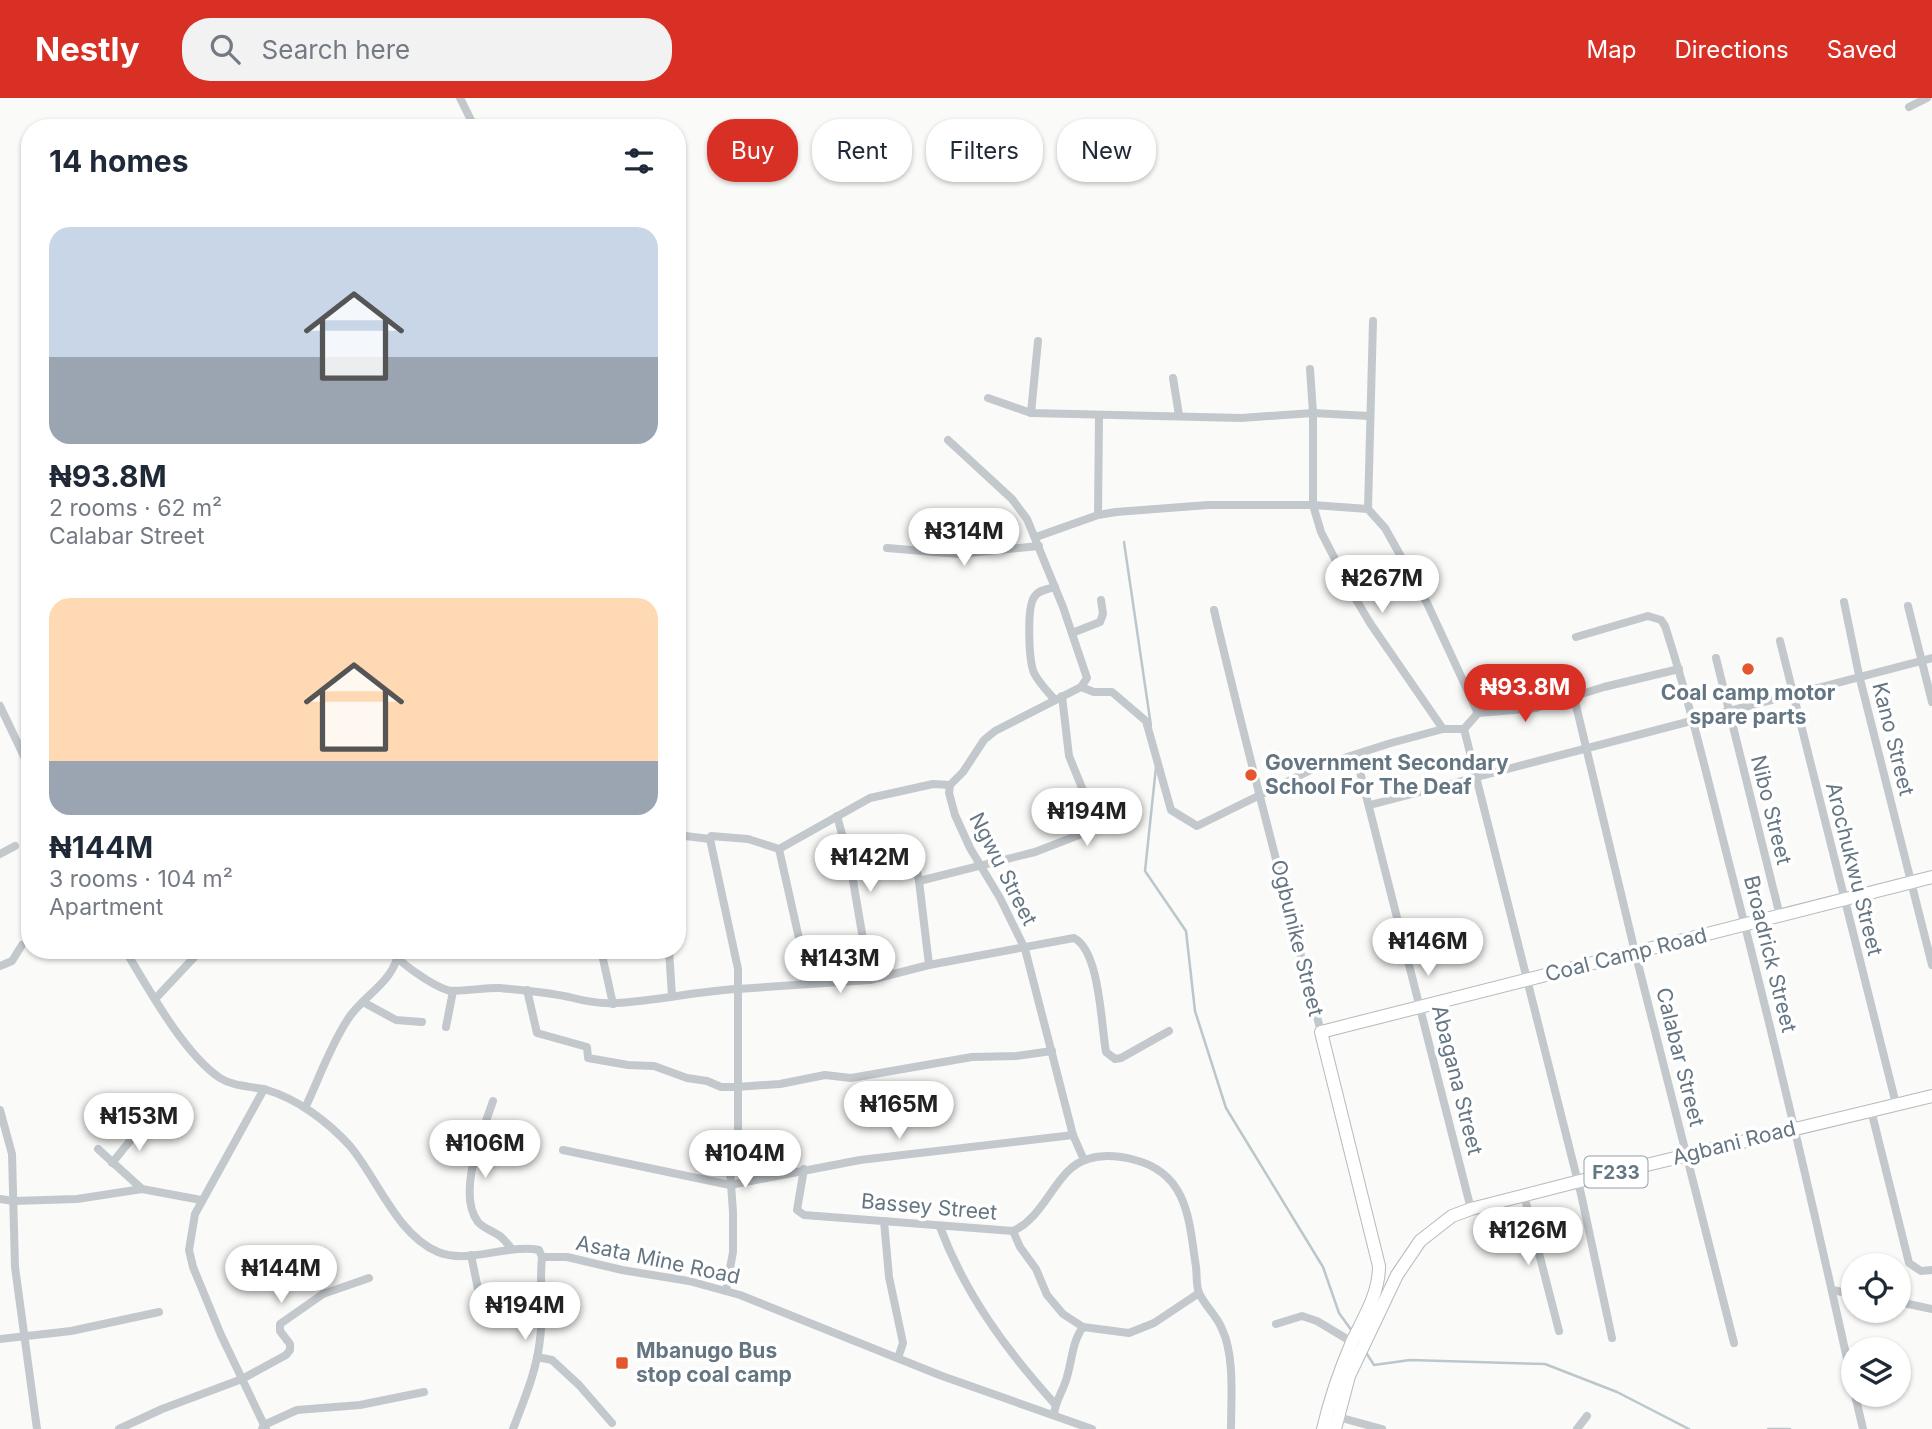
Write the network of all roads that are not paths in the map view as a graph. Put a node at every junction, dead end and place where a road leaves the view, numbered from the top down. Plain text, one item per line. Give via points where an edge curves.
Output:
1 (460, 98) edge
2 (1927, 98) edge
3 (1909, 107) dead end
4 (470, 119) edge
5 (1373, 321) dead end
6 (1038, 341) dead end
7 (1310, 369) dead end
8 (1173, 378) dead end
9 (988, 398) dead end
10 (1031, 413) junction
11 (1313, 413) junction
12 (1179, 415) junction
13 (1100, 416) junction
14 (1369, 416) junction
15 (948, 440) dead end
16 (1313, 505) junction
17 (1368, 509) junction
18 (1098, 515) junction
19 (1038, 542) junction
20 (887, 548) dead end
21 (1055, 587) junction
22 (1101, 600) dead end
23 (1844, 601) dead end
24 (1909, 606) dead end
25 (1214, 610) dead end
26 (1072, 633) junction
27 (1576, 637) dead end
28 (1780, 641) dead end
29 (1716, 657) dead end
30 (1932, 658) edge
31 (1922, 660) junction
32 (1679, 669) junction
33 (1859, 675) junction
34 (1081, 687) junction
35 (1793, 695) junction
36 (1574, 697) junction
37 (1058, 698) junction
38 (1932, 702) edge
39 (0, 706) edge
40 (1728, 712) junction
41 (1478, 713) junction
42 (1693, 721) junction
43 (1443, 729) junction
44 (1464, 729) junction
45 (1587, 748) junction
46 (21, 750) edge
47 (1356, 756) junction
48 (1477, 778) junction
49 (950, 785) junction
50 (1258, 795) junction
51 (1370, 805) junction
52 (837, 816) junction
53 (686, 836) edge
54 (710, 839) junction
55 (911, 845) dead end
56 (15, 846) dead end
57 (779, 849) junction
58 (0, 854) edge
59 (981, 866) junction
60 (1932, 877) edge
61 (919, 881) junction
62 (1910, 882) junction
63 (1843, 901) junction
64 (1780, 916) junction
65 (1745, 925) junction
66 (21, 947) edge
67 (1025, 949) junction
68 (1635, 952) junction
69 (131, 959) edge
70 (193, 959) edge
71 (396, 959) edge
72 (403, 959) edge
73 (603, 959) edge
74 (670, 959) edge
75 (929, 965) junction
76 (1932, 965) edge
77 (0, 966) edge
78 (1527, 979) junction
79 (870, 980) junction
80 (809, 983) junction
81 (738, 989) junction
82 (527, 990) junction
83 (453, 992) junction
84 (672, 996) junction
85 (156, 999) junction
86 (363, 1002) junction
87 (613, 1004) junction
88 (1420, 1006) junction
89 (422, 1023) dead end
90 (446, 1027) dead end
91 (1169, 1031) dead end
92 (1321, 1032) junction
93 (1052, 1051) junction
94 (736, 1087) junction
95 (264, 1089) junction
96 (1932, 1096) edge
97 (494, 1101) dead end
98 (1896, 1104) junction
99 (305, 1108) junction
100 (0, 1110) edge
101 (1871, 1110) junction
102 (144, 1125) dead end
103 (1796, 1128) junction
104 (1073, 1135) junction
105 (98, 1149) dead end
106 (563, 1150) dead end
107 (1686, 1154) junction
108 (1084, 1160) junction
109 (113, 1163) junction
110 (804, 1169) junction
111 (1576, 1182) junction
112 (730, 1185) junction
113 (142, 1189) junction
114 (1524, 1195) junction
115 (0, 1199) edge
116 (201, 1200) junction
117 (13, 1201) junction
118 (1471, 1209) junction
119 (884, 1221) junction
120 (940, 1227) junction
121 (1013, 1231) junction
122 (512, 1249) junction
123 (471, 1255) junction
124 (542, 1257) junction
125 (1379, 1266) junction
126 (1932, 1270) edge
127 (1397, 1275) junction
128 (369, 1278) dead end
129 (1832, 1290) junction
130 (726, 1291) junction
131 (1841, 1292) edge
132 (1199, 1293) junction
133 (1911, 1305) edge
134 (1932, 1309) edge
135 (159, 1312) dead end
136 (484, 1318) dead end
137 (1276, 1324) dead end
138 (1083, 1327) junction
139 (1559, 1331) dead end
140 (26, 1335) junction
141 (1842, 1337) edge
142 (1612, 1338) dead end
143 (0, 1339) edge
144 (1357, 1341) junction
145 (1734, 1343) dead end
146 (537, 1357) junction
147 (898, 1358) junction
148 (242, 1379) junction
149 (424, 1392) dead end
150 (1054, 1403) junction
151 (1858, 1407) edge
152 (1054, 1415) junction
153 (1587, 1416) dead end
154 (612, 1423) dead end
155 (1337, 1423) edge
156 (264, 1428) edge
157 (37, 1429) edge
158 (119, 1429) edge
159 (513, 1429) edge
160 (1091, 1429) edge
161 (1231, 1429) edge
162 (1323, 1429) edge
163 (1382, 1429) edge
164 (1577, 1429) edge
165 (1863, 1429) edge

1 - 4 street
2 - 3 street
5 - 14 street
6 - 10 street
7 - 11 street
8 - 12 street
9 - 10 street
10 - 13 street
11 - 12 street via 1241,418
11 - 14 street
11 - 16 street
12 - 13 street
13 - 18 street
14 - 17 street
15 - 19 street via 1012,499
16 - 17 street
16 - 18 street via 1208,505
16 - 43 street via 1321,532 1354,596
17 - 41 street via 1385,528 1427,603
18 - 19 street
19 - 20 street via 959,554
19 - 21 street
21 - 26 street
21 - 37 street via 1035,595 1029,616 1035,676
22 - 26 street via 1100,622
23 - 33 street, Kano Street
24 - 31 street
25 - 50 street, Ogbunike Street
26 - 34 street via 1087,678
27 - 32 street, Broadrick Street via 1654,617 1665,626
28 - 35 street, Arochukwu Street
29 - 40 street, Nibo Street
30 - 31 street
31 - 33 street
31 - 38 street
32 - 36 street
32 - 42 street, Broadrick Street
33 - 35 street
33 - 62 street, Kano Street
34 - 37 street
34 - 50 street via 1112,692 1146,721 1171,810 1178,816 1197,826
35 - 40 street
35 - 63 street, Arochukwu Street
36 - 41 street via 1536,708
36 - 45 street, Calabar Street
37 - 49 street via 995,731
37 - 59 street via 1069,756 1095,827 1035,852
39 - 46 street
40 - 42 street
40 - 64 street, Nibo Street
41 - 44 street
42 - 45 street
42 - 65 street, Broadrick Street
43 - 44 street
43 - 47 street
44 - 48 street
45 - 48 street
45 - 68 street, Calabar Street
47 - 50 street via 1319,766
47 - 51 street, Abagana Street
48 - 51 street
48 - 78 street
49 - 52 street via 902,789 870,798
49 - 59 street, Ngwu Street via 955,815
50 - 92 street, Ogbunike Street
51 - 88 street, Abagana Street
52 - 57 street
52 - 79 street
53 - 54 street
54 - 57 street via 714,835 748,839
54 - 81 street via 738,969
55 - 61 street
56 - 58 street
57 - 80 street
59 - 61 street
59 - 67 street, Ngwu Street
60 - 62 main road, Coal Camp Road
61 - 75 street
62 - 63 main road, Coal Camp Road
62 - 76 street, Kano Street
63 - 64 main road, Coal Camp Road
63 - 98 street, Arochukwu Street
64 - 65 main road, Coal Camp Road
65 - 68 main road, Coal Camp Road
65 - 103 street, Broadrick Street
66 - 77 street via 12,961
67 - 75 street
67 - 91 street via 1074,938 1082,942 1096,976 1103,1038 1112,1057 1121,1058
67 - 93 street, Ngwu Street
68 - 78 main road, Coal Camp Road
68 - 107 street, Calabar Street
69 - 85 street, Asata Mine Road
70 - 85 street
71 - 86 street via 388,977
72 - 83 street
73 - 87 street
74 - 84 street
75 - 79 street
78 - 88 main road, Coal Camp Road
78 - 111 street
79 - 80 street
80 - 81 street
81 - 84 street
81 - 94 street
82 - 83 street
82 - 87 street
82 - 94 street via 537,1033 587,1047 588,1058 654,1066
83 - 90 street
84 - 87 street
85 - 95 street, Asata Mine Road via 179,1036 218,1077
86 - 89 street via 396,1020
86 - 99 street via 346,1022
88 - 92 main road, Coal Camp Road
88 - 118 street, Abagana Street
92 - 125 main road, Ogbunike Street / F233
93 - 94 street via 972,1056 851,1078 825,1075
93 - 104 street, Ngwu Street
94 - 112 street via 737,1132
95 - 99 street, Asata Mine Road
95 - 116 street
96 - 98 main road, Agbani Road / F233
97 - 122 street via 473,1161 471,1202 480,1224
98 - 101 main road, Agbani Road / F233
99 - 123 street, Asata Mine Road via 351,1148 403,1223 423,1242 440,1253
100 - 117 street via 12,1154
101 - 103 main road, Agbani Road / F233
101 - 126 street via 1909,1263 1922,1271
102 - 109 street
103 - 107 main road, Agbani Road / F233
103 - 129 street, Broadrick Street
104 - 108 street, Ngwu Street
104 - 110 street
105 - 109 street
106 - 112 street
107 - 111 main road, Agbani Road / F233
107 - 145 street, Calabar Street
108 - 121 street, Bassey Street via 1069,1170 1031,1219
108 - 132 street via 1110,1156 1144,1162 1178,1189 1191,1224
109 - 113 street
110 - 112 street
110 - 119 street, Bassey Street via 797,1210 804,1216
111 - 114 main road, Agbani Road / F233
111 - 142 street
112 - 130 street via 733,1252
113 - 116 street
113 - 117 street via 77,1199
114 - 118 main road, Agbani Road / F233
114 - 139 street
115 - 117 street
116 - 148 street via 189,1250
117 - 140 street via 15,1266
118 - 127 main road, Agbani Road / F233 via 1428,1232
119 - 120 street, Bassey Street
119 - 147 street via 902,1343
120 - 121 street, Bassey Street
120 - 150 street via 967,1286 998,1335
121 - 138 street via 1048,1295 1063,1314
122 - 123 street, Asata Mine Road
122 - 124 street, Asata Mine Road via 539,1250
123 - 136 street
124 - 130 street, Asata Mine Road via 567,1257
124 - 146 street
125 - 127 main road
125 - 144 main road, Agbani Road / F233 via 1376,1290
127 - 144 main road, Agbani Road / F233
128 - 148 street via 323,1294 280,1324 290,1350
129 - 131 street
129 - 141 street, Broadrick Street
130 - 147 street, Asata Mine Road
132 - 138 street via 1154,1323 1129,1333
132 - 161 street via 1216,1316 1227,1343
133 - 134 street
135 - 140 street via 71,1331
137 - 144 street via 1302,1316
138 - 150 street via 1066,1382
140 - 143 street
140 - 157 street
144 - 155 main road, Agbani Road / F233
144 - 162 main road, Agbani Road / F233 via 1331,1397
146 - 154 street via 552,1360
146 - 159 street
147 - 152 street, Asata Mine Road
148 - 156 street
148 - 158 street
149 - 156 street via 360,1405 297,1410
150 - 152 street
151 - 165 street
152 - 160 street, Asata Mine Road
153 - 164 street
155 - 163 street

